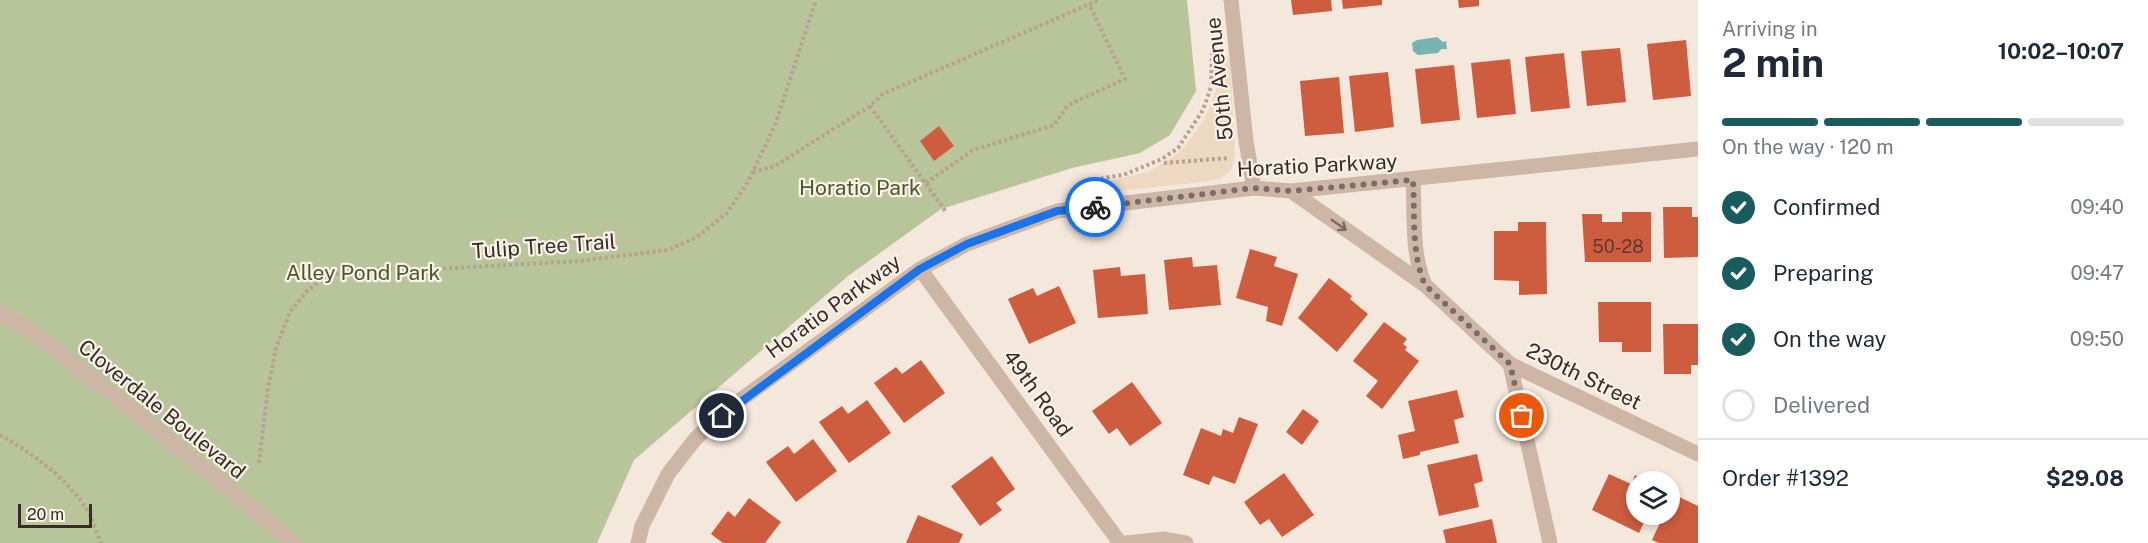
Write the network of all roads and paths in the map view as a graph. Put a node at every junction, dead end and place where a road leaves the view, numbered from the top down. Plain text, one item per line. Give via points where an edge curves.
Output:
1 (816, 0) edge
2 (1099, 0) edge
3 (1231, 0) edge
4 (1089, 4) junction
5 (1233, 20) junction
6 (870, 106) junction
7 (1698, 149) edge
8 (1234, 157) dead end
9 (1164, 163) dead end
10 (753, 172) junction
11 (1413, 180) junction
12 (926, 183) junction
13 (1254, 188) junction
14 (1084, 191) dead end
15 (1291, 191) junction
16 (946, 212) dead end
17 (920, 269) junction
18 (1425, 285) junction
19 (0, 313) edge
20 (1510, 364) junction
21 (0, 435) edge
22 (1698, 454) edge
23 (259, 463) dead end
24 (101, 543) edge
25 (294, 543) edge
26 (638, 543) edge
27 (1123, 543) edge
28 (1186, 543) edge
29 (1550, 543) edge

1 - 10 path, Tulip Tree Trail via 775,125
2 - 4 path
3 - 5 street, 50th Avenue
4 - 6 path via 883,94
4 - 12 path via 1125,79 1068,105 1054,125 973,150
5 - 13 street, 50th Avenue
5 - 14 path via 1212,54 1211,87 1203,110 1178,148 1123,175 1102,178
6 - 10 path via 775,166
6 - 12 path
7 - 11 street, Horatio Parkway
8 - 9 path
10 - 23 path, Tulip Tree Trail via 727,213 697,237 668,250 578,261 419,270 367,268 327,276 307,291 290,312 276,348
11 - 15 street, Horatio Parkway
11 - 18 street via 1417,252
12 - 16 path
13 - 15 street, Horatio Parkway
13 - 17 street, Horatio Parkway via 1057,211 967,244
15 -> 18 street, 230th Street
17 - 26 street, Horatio Parkway via 735,404 696,438 668,474 642,526
17 - 27 street, 49th Road
18 - 20 street, 230th Street
19 - 25 street, Cloverdale Boulevard via 34,333 129,407
20 - 22 street, 230th Street
20 - 29 street
21 - 24 path via 68,485 87,510
27 - 28 street, 49th Road via 1165,539

